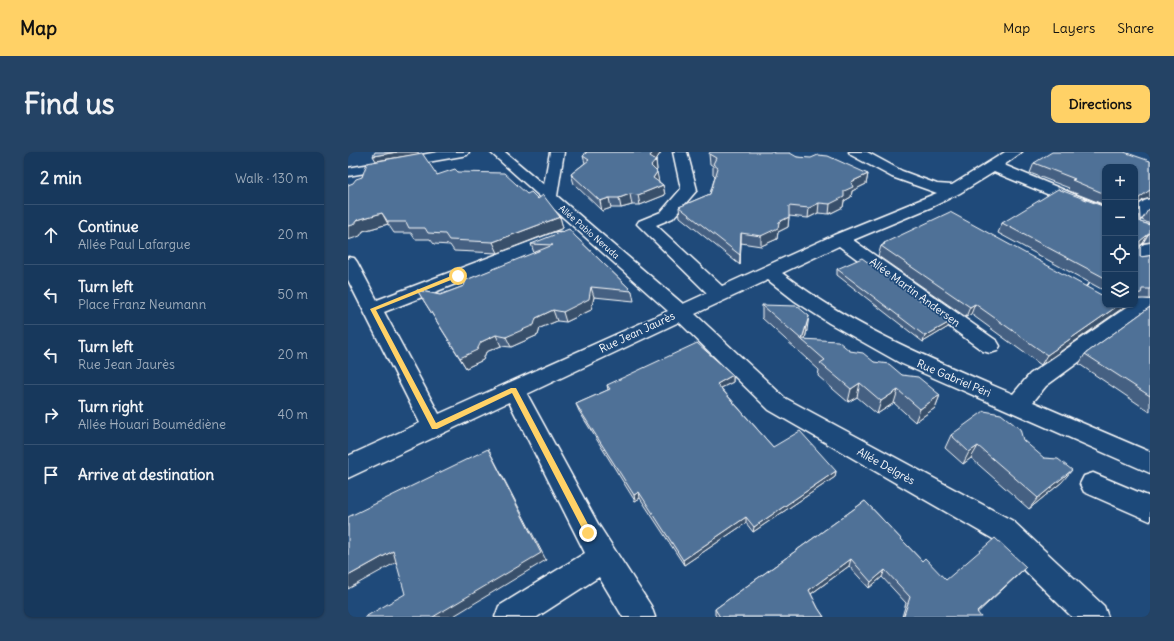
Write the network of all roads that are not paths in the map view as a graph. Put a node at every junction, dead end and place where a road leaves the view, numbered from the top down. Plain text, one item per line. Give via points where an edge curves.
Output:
1 (462, 152) edge
2 (497, 152) edge
3 (557, 152) edge
4 (680, 152) edge
5 (856, 152) edge
6 (1015, 152) edge
7 (993, 166) junction
8 (348, 172) edge
9 (897, 174) junction
10 (955, 190) junction
11 (549, 197) junction
12 (1150, 204) edge
13 (1102, 212) edge
14 (899, 214) junction
15 (1138, 223) edge
16 (584, 227) junction
17 (840, 239) junction
18 (1150, 248) edge
19 (1138, 258) edge
20 (348, 262) edge
21 (770, 272) junction
22 (719, 294) junction
23 (1133, 308) edge
24 (373, 309) junction
25 (681, 312) junction
26 (990, 346) dead end
27 (514, 390) junction
28 (1017, 406) junction
29 (434, 427) junction
30 (1150, 463) edge
31 (348, 467) edge
32 (1093, 484) dead end
33 (1150, 509) edge
34 (603, 558) junction
35 (510, 617) edge
36 (640, 617) edge
37 (1093, 617) edge

1 - 8 street
2 - 11 street, Allée Pablo Neruda
3 - 11 street
4 - 22 street via 689,190 667,215 645,224
5 - 9 street
6 - 7 street, Rue Jean Jaurès
7 - 10 street, Rue Jean Jaurès
7 - 13 street
9 - 10 street via 935,188
9 - 14 street via 905,187 906,202
10 - 14 street, Rue Jean Jaurès via 935,207
11 - 16 street, Allée Pablo Neruda
12 - 15 street
14 - 17 street, Rue Jean Jaurès
16 - 24 street
16 - 25 street, Allée Pablo Neruda
17 - 21 street, Rue Jean Jaurès
17 - 26 street, Allée Martin Andersen
18 - 19 street
20 - 24 street
21 - 22 street, Rue Jean Jaurès
21 - 28 street, Rue Gabriel Péri via 810,302 880,344
22 - 25 street, Rue Jean Jaurès
23 - 28 street via 1038,380
24 - 29 street
25 - 27 street, Rue Jean Jaurès
25 - 37 street, Allée Delgrès via 777,404 1003,530
27 - 29 street, Rue Jean Jaurès
27 - 34 street
28 - 30 street, Rue Gabriel Péri
29 - 31 street, Rue Jean Jaurès
32 - 33 street
34 - 35 street
34 - 36 street

